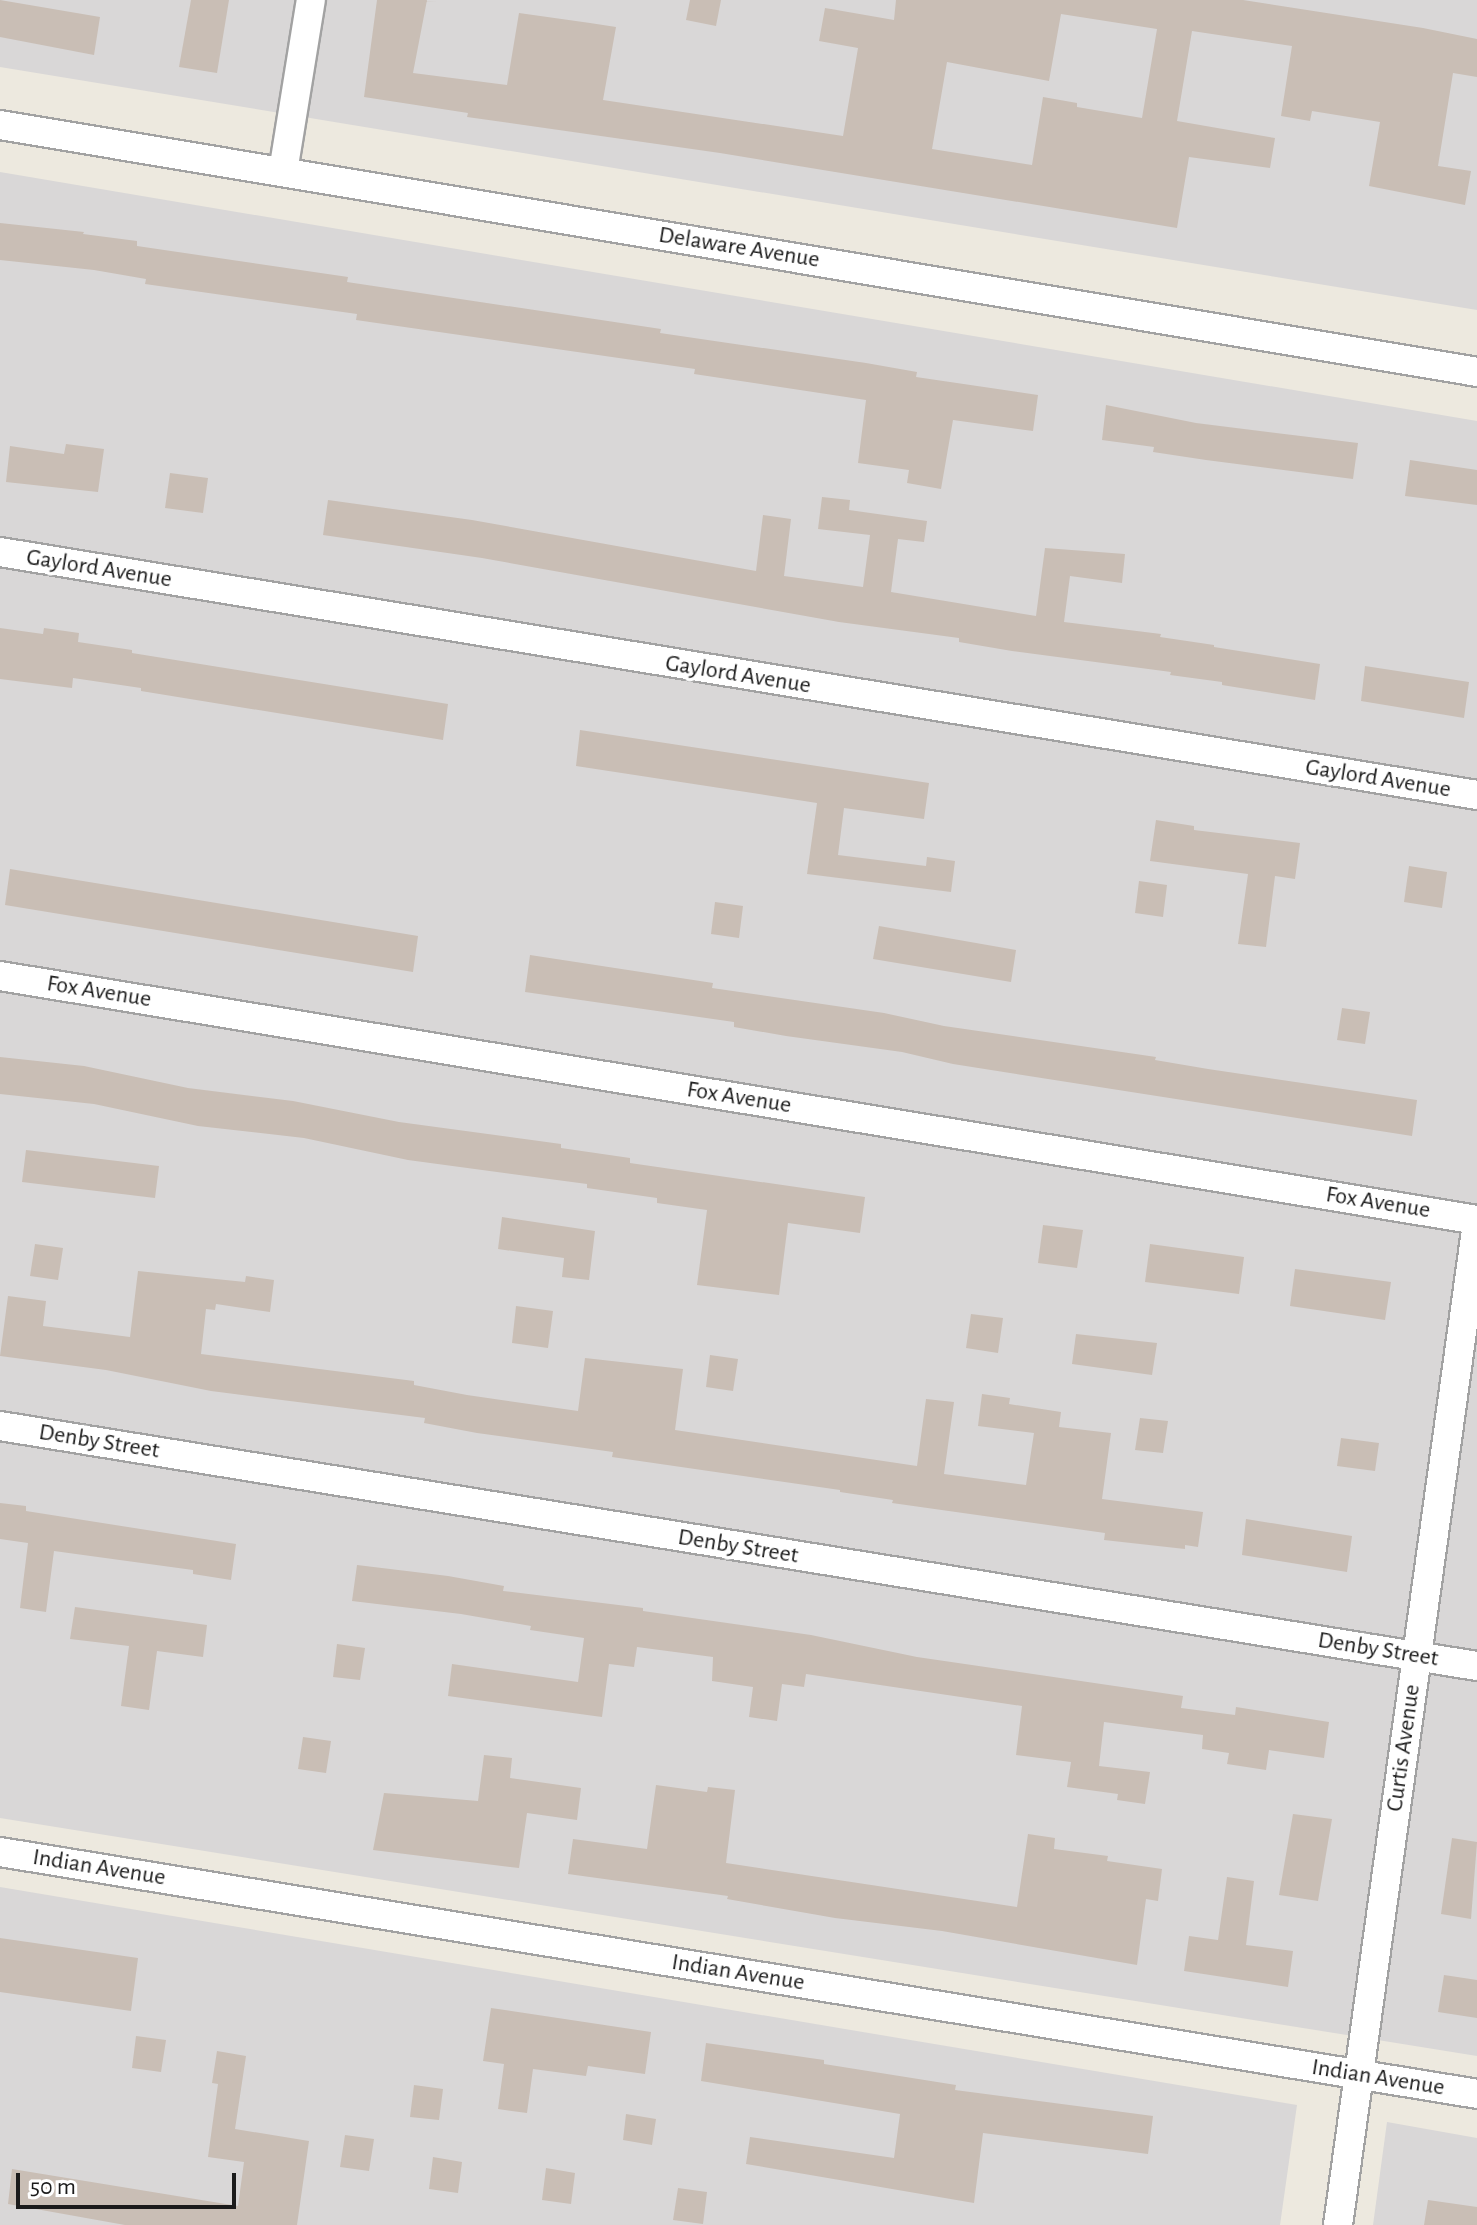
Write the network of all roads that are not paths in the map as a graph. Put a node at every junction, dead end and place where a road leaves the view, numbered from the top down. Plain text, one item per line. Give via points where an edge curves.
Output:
1 (311, 0) edge
2 (0, 125) edge
3 (283, 172) junction
4 (1477, 372) edge
5 (0, 552) edge
6 (1477, 795) edge
7 (0, 976) edge
8 (1477, 1221) edge
9 (0, 1426) edge
10 (1416, 1656) junction
11 (1477, 1666) edge
12 (0, 1852) edge
13 (1359, 2076) junction
14 (1477, 2094) edge
15 (1338, 2225) edge

1 - 3 street
2 - 3 street, Delaware Avenue
3 - 4 street, Delaware Avenue
5 - 6 street, Gaylord Avenue
7 - 8 street, Fox Avenue
8 - 10 street, Curtis Avenue
9 - 10 street, Denby Street
10 - 11 street, Denby Street
10 - 13 street, Curtis Avenue
12 - 13 street, Indian Avenue
13 - 14 street, Indian Avenue
13 - 15 street, Curtis Avenue

